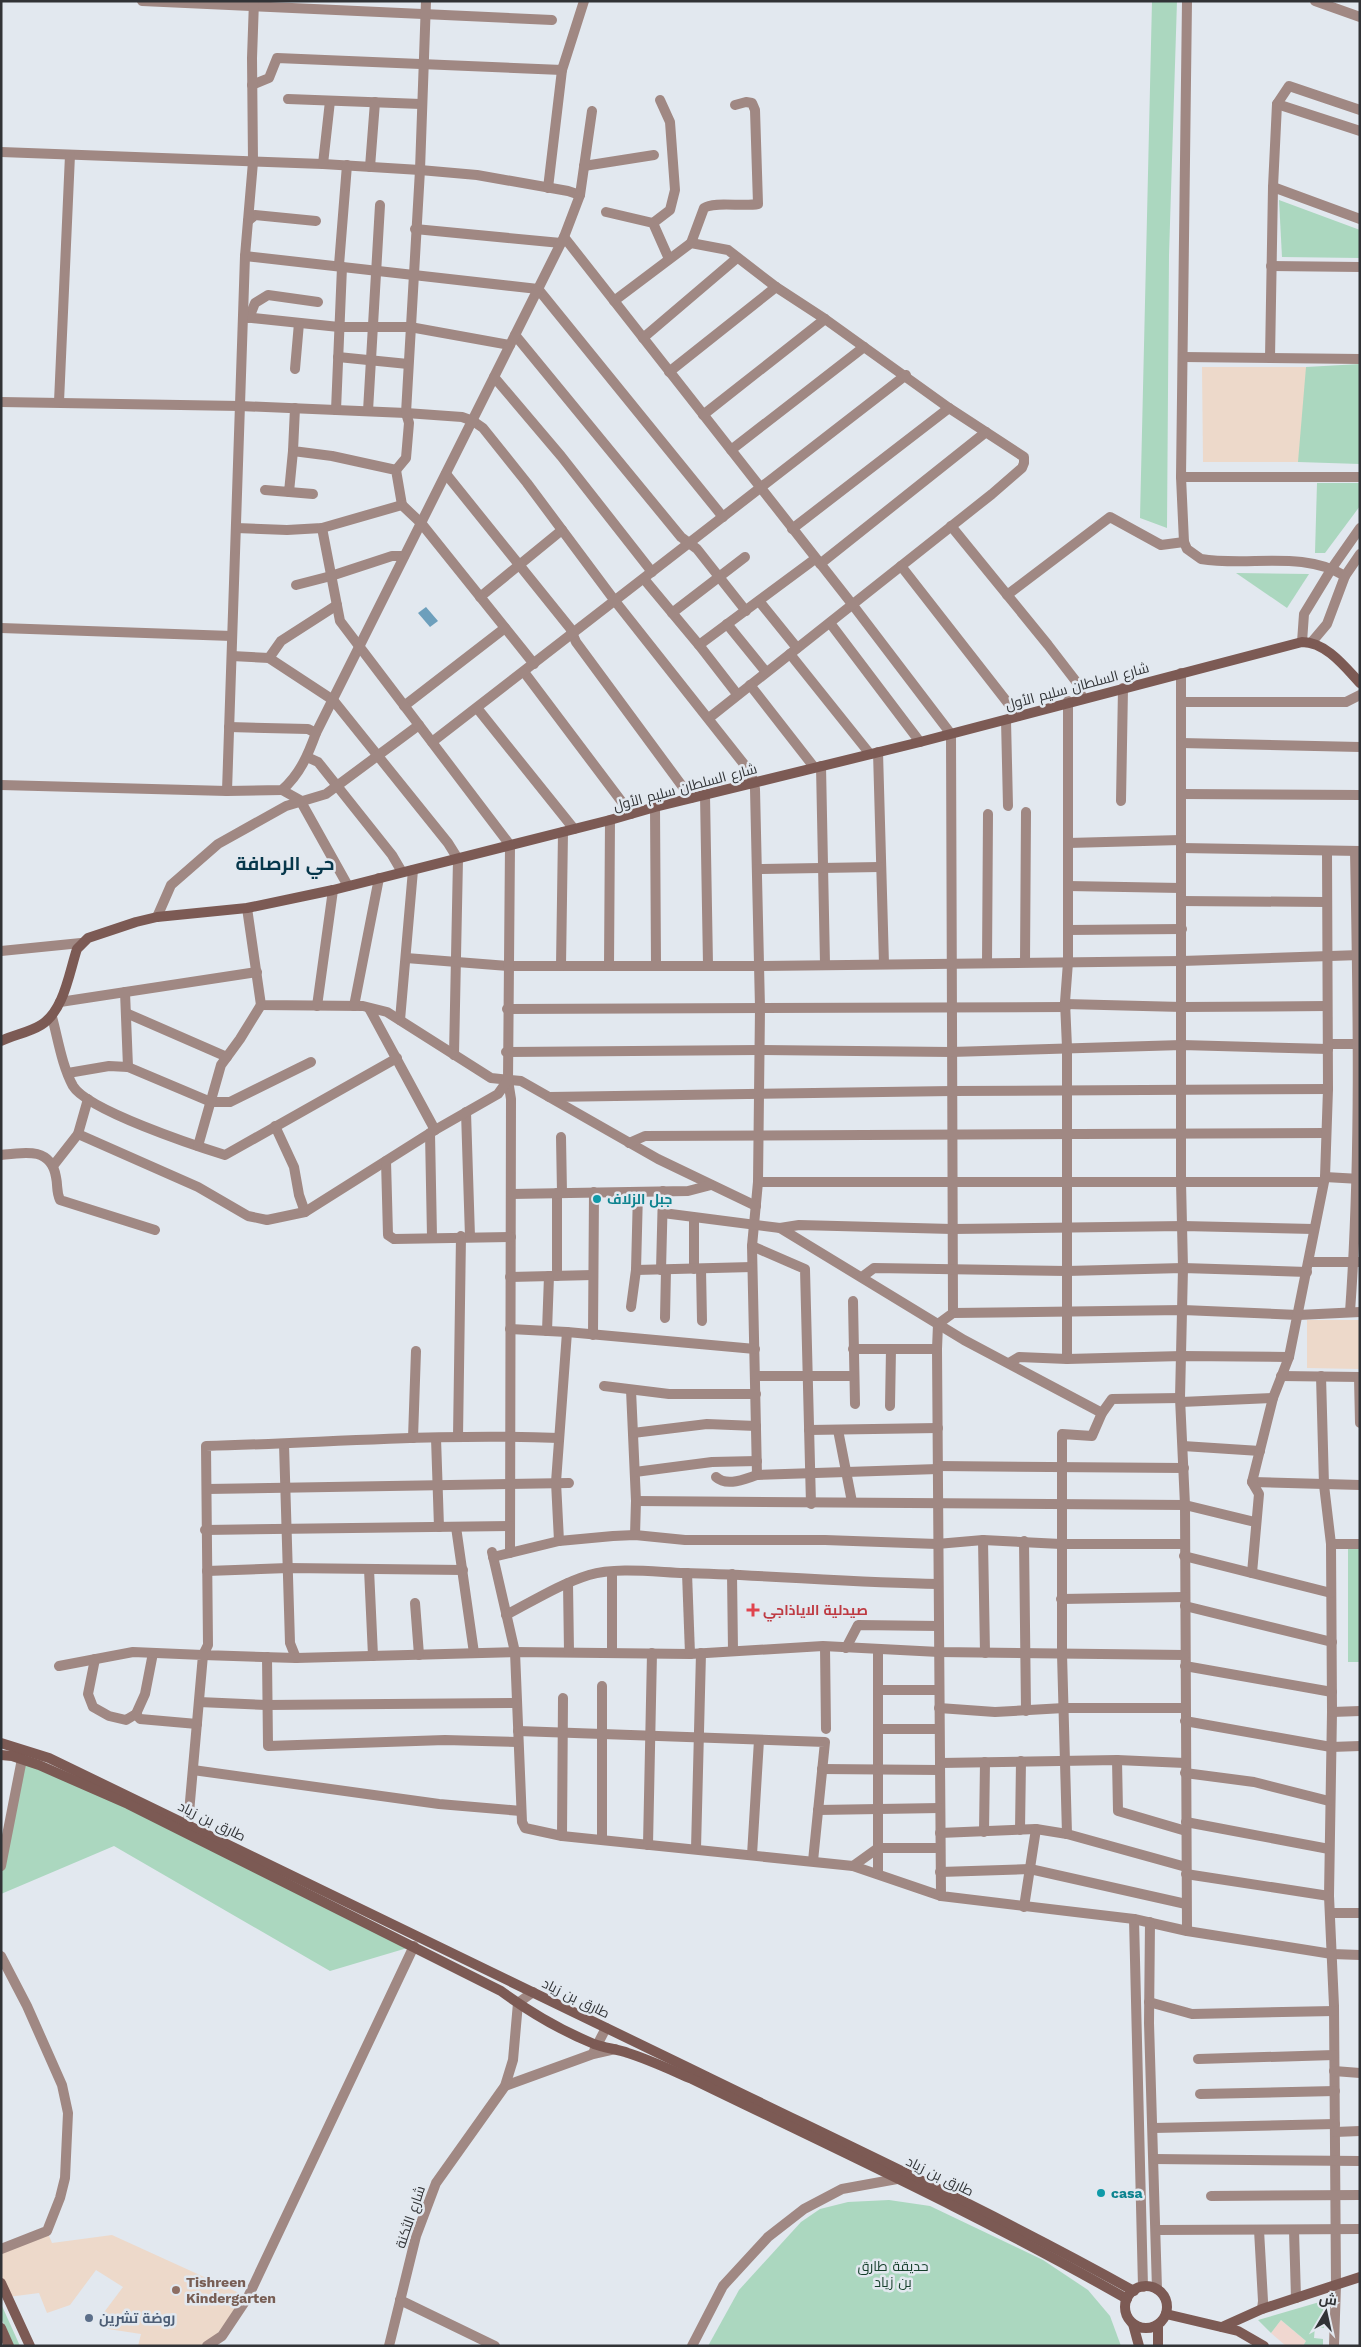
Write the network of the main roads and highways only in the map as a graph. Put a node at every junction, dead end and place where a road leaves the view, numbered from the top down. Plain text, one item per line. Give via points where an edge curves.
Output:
1 (1360, 683) edge
2 (1, 1041) edge
3 (1, 1743) edge
4 (1, 1755) edge
5 (1360, 2277) edge
6 (1, 2283) edge
7 (1135, 2292) junction
8 (1166, 2314) junction
9 (1133, 2324) junction
10 (1158, 2325) junction
11 (1222, 2326) junction
12 (1, 2328) edge
13 (9, 2346) edge
14 (30, 2346) edge
15 (1139, 2346) edge
16 (1158, 2346) edge
17 (1264, 2346) edge

1 - 2 main road, شارع السلطان سليم الأول via 1334,656 1306,642 333,890 246,908 156,917 81,943 52,1017 40,1026
3 - 7 main road, طارق بن زياد via 50,1758 188,1824 921,2181 1081,2261
4 - 7 main road via 22,1759 74,1779 414,1946 501,1991 595,2050 617,2049 648,2059 1077,2270
5 - 11 main road via 1262,2309
6 - 14 main road
7 - 8 main road via 1157,2289 1166,2300
7 - 9 main road via 1126,2312
8 - 10 main road
8 - 11 main road
9 - 10 main road via 1146,2328
9 - 15 main road
10 - 16 main road
11 - 17 main road
12 - 13 main road

